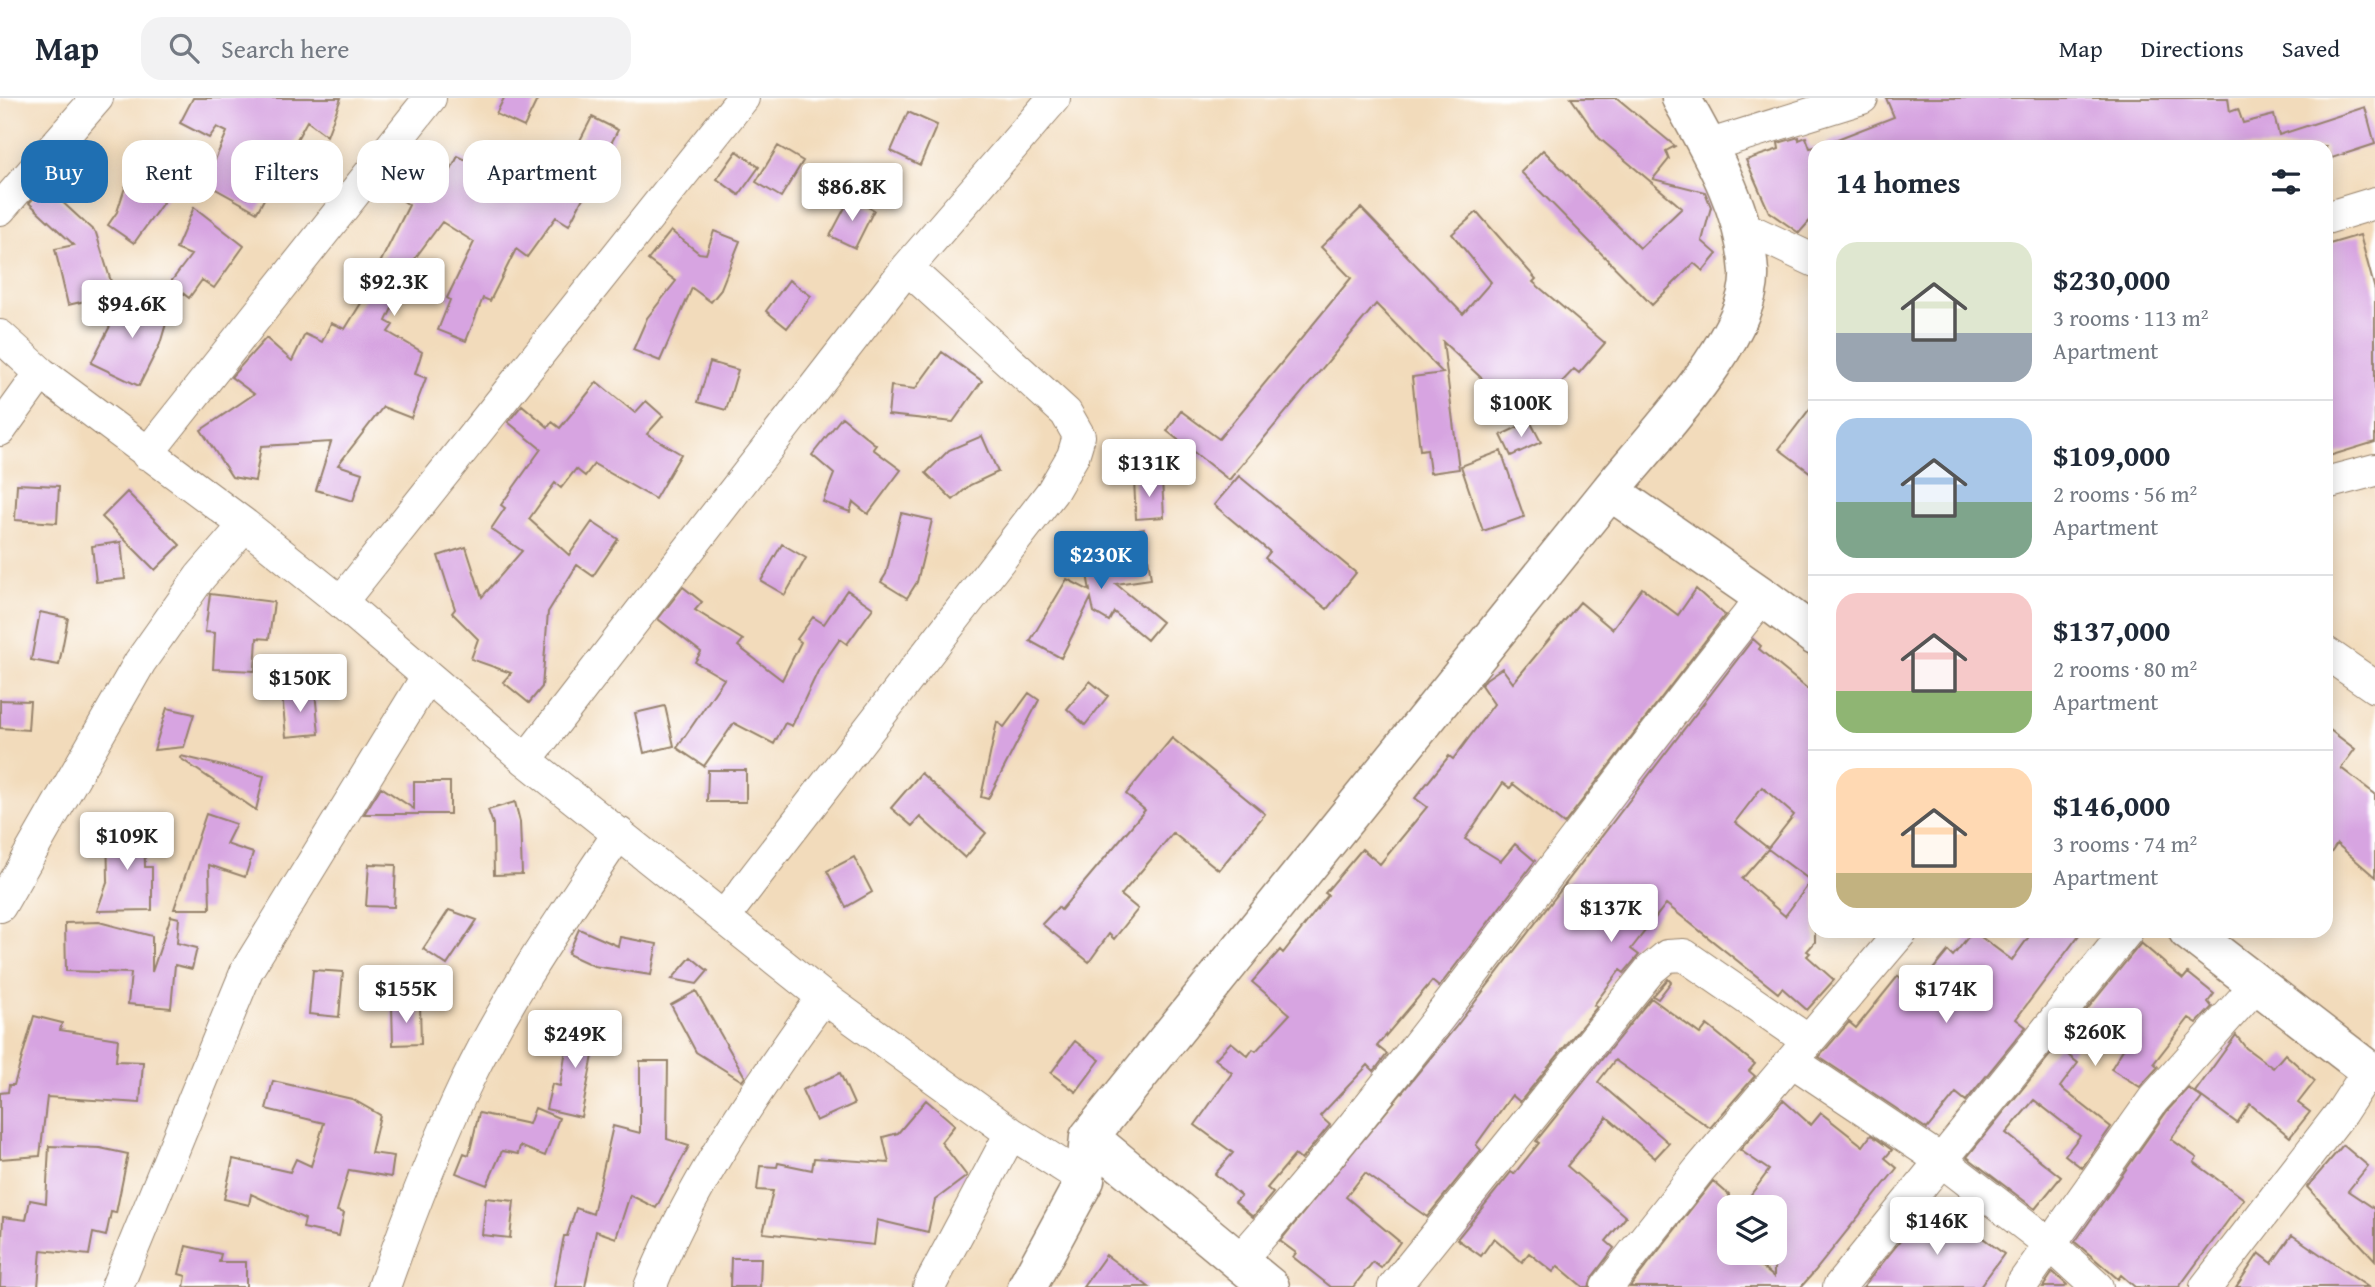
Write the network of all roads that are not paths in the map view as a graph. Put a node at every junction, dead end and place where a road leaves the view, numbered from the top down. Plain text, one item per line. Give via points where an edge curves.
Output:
1 (97, 98) edge
2 (430, 98) edge
3 (743, 98) edge
4 (1054, 98) edge
5 (1681, 98) edge
6 (1862, 98) edge
7 (1707, 146) junction
8 (2375, 203) edge
9 (0, 209) edge
10 (2333, 216) edge
11 (1741, 226) junction
12 (1808, 258) edge
13 (907, 268) junction
14 (0, 336) edge
15 (40, 373) junction
16 (0, 430) edge
17 (148, 454) junction
18 (2375, 470) edge
19 (2333, 481) edge
20 (1610, 491) junction
21 (245, 525) junction
22 (1763, 597) junction
23 (341, 602) junction
24 (1808, 631) edge
25 (2333, 658) edge
26 (427, 677) junction
27 (2375, 687) edge
28 (526, 761) junction
29 (619, 833) junction
30 (0, 906) edge
31 (724, 917) junction
32 (1896, 938) edge
33 (2121, 938) edge
34 (2197, 938) edge
35 (2257, 984) junction
36 (823, 997) junction
37 (1800, 1050) junction
38 (2372, 1072) edge
39 (1011, 1133) junction
40 (1089, 1137) junction
41 (1942, 1161) junction
42 (1085, 1180) junction
43 (2051, 1245) junction
44 (1257, 1279) edge
45 (117, 1287) edge
46 (384, 1287) edge
47 (650, 1287) edge
48 (929, 1287) edge
49 (1027, 1287) edge
50 (1394, 1287) edge
51 (1607, 1287) edge
52 (1839, 1287) edge
53 (2020, 1287) edge
54 (2097, 1287) edge
55 (2206, 1287) edge

1 - 9 street
2 - 17 street
3 - 23 street
4 - 13 street
5 - 7 street
6 - 7 street
7 - 11 street
8 - 10 street
11 - 12 street
11 - 20 street via 1749,274 1740,314 1711,367
13 - 28 street
13 - 31 street via 1066,413 1080,436 1052,492
14 - 15 street
15 - 16 street
15 - 17 street
17 - 21 street
18 - 19 street
20 - 22 street
20 - 40 street
21 - 23 street
21 - 30 street via 201,577 140,663
22 - 24 street
22 - 44 street via 1514,922 1290,1203
23 - 26 street
25 - 27 street
26 - 28 street
26 - 45 street via 247,970
28 - 29 street
29 - 31 street
29 - 46 street via 538,955 469,1077 412,1208
31 - 36 street
32 - 37 street
33 - 41 street
34 - 35 street
35 - 38 street
35 - 43 street via 2153,1100
36 - 39 street
36 - 47 street via 722,1148
37 - 41 street
37 - 50 street via 1684,955 1667,956 1650,970
37 - 51 street
38 - 55 street
39 - 42 street
39 - 48 street
40 - 42 street
40 - 44 street
41 - 43 street
41 - 52 street
42 - 49 street
43 - 53 street
43 - 54 street

